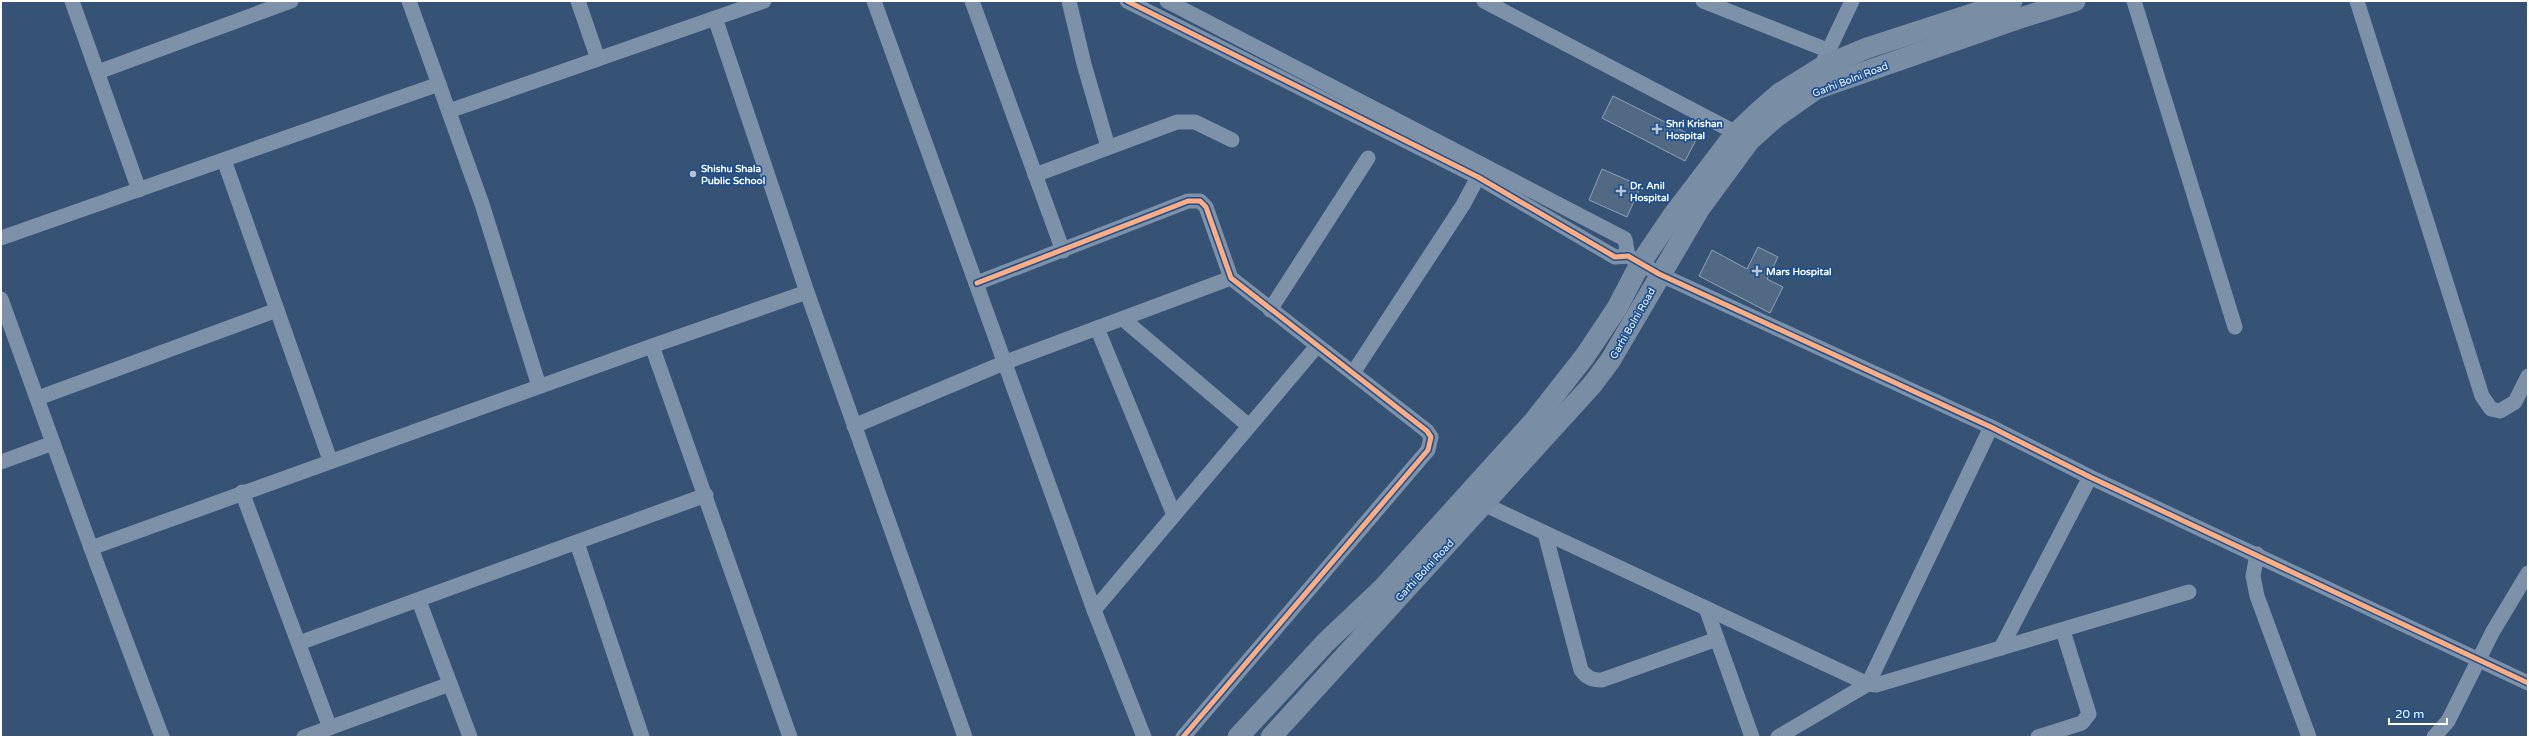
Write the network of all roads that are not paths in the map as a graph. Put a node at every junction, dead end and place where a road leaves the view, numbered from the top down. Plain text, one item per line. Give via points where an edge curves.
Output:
1 (72, 1) edge
2 (291, 1) edge
3 (409, 1) edge
4 (578, 1) edge
5 (764, 1) edge
6 (874, 1) edge
7 (972, 1) edge
8 (1069, 1) edge
9 (1127, 1) edge
10 (1167, 1) edge
11 (1484, 1) edge
12 (1703, 1) edge
13 (1852, 1) edge
14 (2012, 1) edge
15 (2075, 1) edge
16 (2134, 1) edge
17 (2357, 1) edge
18 (263, 6) edge
19 (715, 18) junction
20 (598, 59) junction
21 (1825, 59) junction
22 (98, 72) junction
23 (439, 84) junction
24 (1816, 90) junction
25 (449, 111) junction
26 (1743, 137) junction
27 (1232, 140) dead end
28 (1108, 147) junction
29 (1368, 158) dead end
30 (224, 160) junction
31 (1035, 175) junction
32 (1478, 177) junction
33 (139, 190) junction
34 (1, 238) edge
35 (1063, 251) junction
36 (1634, 260) junction
37 (1659, 274) junction
38 (1231, 278) junction
39 (978, 283) junction
40 (807, 292) junction
41 (1, 299) edge
42 (277, 310) junction
43 (1270, 310) junction
44 (1123, 319) junction
45 (2236, 327) dead end
46 (1097, 328) junction
47 (652, 346) junction
48 (1317, 346) junction
49 (1006, 362) junction
50 (1353, 373) junction
51 (2528, 376) edge
52 (539, 386) junction
53 (38, 398) junction
54 (854, 426) junction
55 (1249, 426) junction
56 (1991, 427) junction
57 (54, 443) junction
58 (330, 460) junction
59 (1, 462) edge
60 (2090, 477) junction
61 (242, 492) junction
62 (706, 495) junction
63 (1476, 501) junction
64 (1174, 514) junction
65 (1546, 532) junction
66 (577, 543) junction
67 (90, 548) junction
68 (2257, 554) junction
69 (2528, 573) edge
70 (2189, 592) dead end
71 (419, 601) junction
72 (1706, 608) junction
73 (1094, 610) junction
74 (2063, 631) junction
75 (1717, 639) junction
76 (299, 643) junction
77 (2001, 648) junction
78 (2478, 659) junction
79 (2528, 683) edge
80 (450, 684) junction
81 (1868, 684) junction
82 (330, 728) junction
83 (964, 736) edge
84 (162, 737) edge
85 (304, 737) edge
86 (470, 737) edge
87 (642, 737) edge
88 (790, 737) edge
89 (1144, 737) edge
90 (1183, 737) edge
91 (1238, 737) edge
92 (1271, 737) edge
93 (1752, 737) edge
94 (1778, 737) edge
95 (2038, 737) edge
96 (2309, 737) edge
97 (2434, 737) edge

1 - 22 street
2 - 18 street
3 - 23 street
4 - 20 street
5 - 19 street
6 - 39 street
7 - 31 street
8 - 28 street
9 - 32 street
10 - 36 street via 1625,239
11 - 26 street
12 - 21 street
13 - 21 street
14 - 21 main road, Garhi Bolni Road
15 - 24 main road, Garhi Bolni Road via 2016,19
16 - 45 street
17 - 51 street via 2482,396 2491,409 2500,411 2515,402
18 - 22 street
19 - 20 street
19 - 40 street
20 - 25 street
21 - 24 street
21 - 26 main road, Garhi Bolni Road via 1780,93
22 - 33 street
23 - 25 street
23 - 30 street
24 - 26 main road, Garhi Bolni Road
25 - 52 street via 482,204
26 - 36 main road, Garhi Bolni Road
26 - 37 main road, Garhi Bolni Road
27 - 28 street via 1195,122 1186,121
28 - 31 street
29 - 43 street
30 - 33 street
30 - 42 street
31 - 35 street
32 - 36 street via 1615,257
32 - 50 street via 1463,205
33 - 34 street
35 - 38 street via 1195,200 1206,207
35 - 39 street
36 - 37 street
36 - 63 main road, Garhi Bolni Road via 1617,308 1565,383
37 - 56 street
37 - 63 main road, Garhi Bolni Road via 1610,361 1592,385
38 - 43 street
38 - 44 street
39 - 49 street
40 - 47 street
40 - 54 street
41 - 53 street
42 - 53 street
42 - 58 street
43 - 48 street
44 - 46 street
44 - 55 street
46 - 49 street
46 - 64 street
47 - 52 street
47 - 62 street
48 - 50 street
48 - 55 street
49 - 54 street
49 - 73 street
50 - 90 street via 1427,431 1431,437 1428,450
52 - 58 street
53 - 57 street
54 - 83 street
55 - 64 street
56 - 60 street
56 - 81 street
57 - 59 street
57 - 67 street
58 - 61 street
60 - 68 street
60 - 77 street
61 - 67 street
61 - 76 street
62 - 66 street
62 - 88 street
63 - 65 street
63 - 91 main road, Garhi Bolni Road via 1326,642
63 - 92 main road, Garhi Bolni Road
64 - 73 street
65 - 72 street
65 - 75 street via 1580,670 1586,677 1602,680
66 - 71 street
66 - 87 street
67 - 84 street
68 - 78 street
68 - 96 street via 2253,576 2257,596
69 - 78 street
70 - 74 street
71 - 76 street
71 - 80 street
72 - 75 street
72 - 81 street
73 - 89 street
74 - 77 street
74 - 95 street via 2089,714 2082,723
75 - 93 street
76 - 82 street
77 - 81 street via 1887,683
78 - 79 street
78 - 97 street via 2448,721
80 - 82 street
80 - 86 street
81 - 94 street
82 - 85 street

